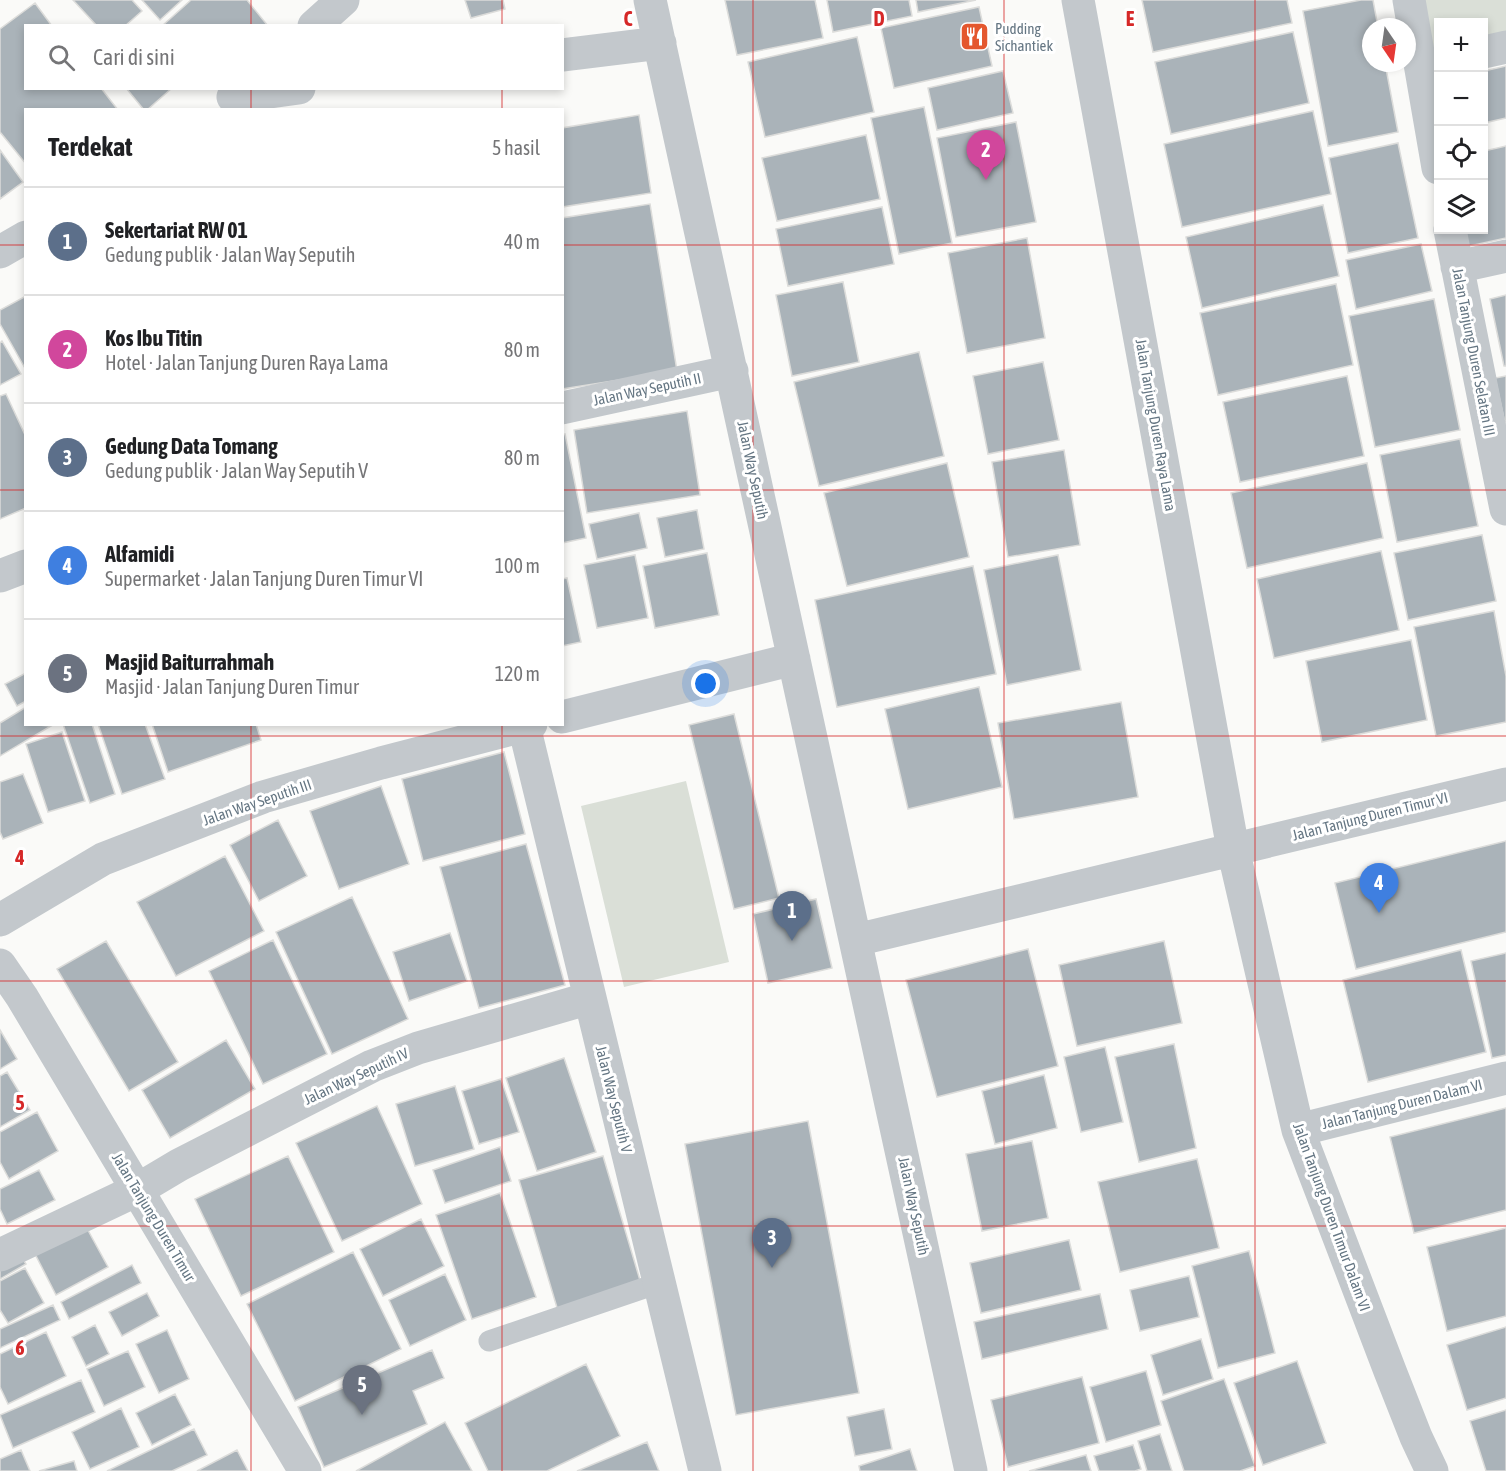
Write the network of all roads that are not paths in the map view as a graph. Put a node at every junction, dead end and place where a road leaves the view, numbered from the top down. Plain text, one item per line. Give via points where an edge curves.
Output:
1 (343, 0) edge
2 (651, 0) edge
3 (1078, 0) edge
4 (1409, 0) edge
5 (316, 24) edge
6 (660, 43) junction
7 (1506, 47) edge
8 (1488, 51) edge
9 (564, 55) edge
10 (1429, 63) edge
11 (285, 90) edge
12 (231, 98) edge
13 (1434, 126) edge
14 (1451, 234) edge
15 (24, 238) edge
16 (0, 252) edge
17 (1506, 256) edge
18 (1457, 267) junction
19 (732, 371) junction
20 (564, 408) edge
21 (1502, 471) edge
22 (1506, 509) edge
23 (24, 567) edge
24 (0, 576) edge
25 (794, 659) junction
26 (564, 716) edge
27 (523, 726) edge
28 (527, 726) edge
29 (1506, 784) edge
30 (1233, 849) junction
31 (0, 920) edge
32 (856, 940) junction
33 (0, 965) edge
34 (590, 998) junction
35 (11, 1003) edge
36 (1506, 1078) edge
37 (1298, 1130) junction
38 (137, 1190) junction
39 (0, 1254) edge
40 (659, 1283) junction
41 (489, 1341) dead end
42 (305, 1471) edge
43 (705, 1471) edge
44 (971, 1471) edge
45 (1432, 1471) edge

1 - 5 street
2 - 6 street, Jalan Way Seputih
3 - 30 street, Jalan Tanjung Duren Raya Lama
4 - 10 street
6 - 9 street
6 - 19 street, Jalan Way Seputih
7 - 8 street
10 - 13 street
11 - 12 street
14 - 18 street, Jalan Tanjung Duren Selatan III
15 - 16 street
17 - 18 street
18 - 21 street, Jalan Tanjung Duren Selatan III
19 - 20 street, Jalan Way Seputih II
19 - 25 street, Jalan Way Seputih
21 - 22 street, Jalan Tanjung Duren Selatan III
23 - 24 street
25 - 26 street
25 - 32 street, Jalan Way Seputih
27 - 31 street, Jalan Way Seputih III via 263,797 103,859
28 - 34 street, Jalan Way Seputih V
29 - 30 street, Jalan Tanjung Duren Timur VI
30 - 32 street
30 - 37 street, Jalan Tanjung Duren Timur Dalam VI
32 - 44 street, Jalan Way Seputih
33 - 35 street, Jalan Tanjung Duren Timur
34 - 38 street, Jalan Way Seputih IV via 418,1048 372,1066
34 - 40 street, Jalan Way Seputih V
35 - 38 street, Jalan Tanjung Duren Timur
36 - 37 street, Jalan Tanjung Duren Dalam VI
37 - 45 street, Jalan Tanjung Duren Timur Dalam VI
38 - 39 street, Jalan Way Seputih IV
38 - 42 street, Jalan Tanjung Duren Timur
40 - 41 lane
40 - 43 street, Jalan Way Seputih V

